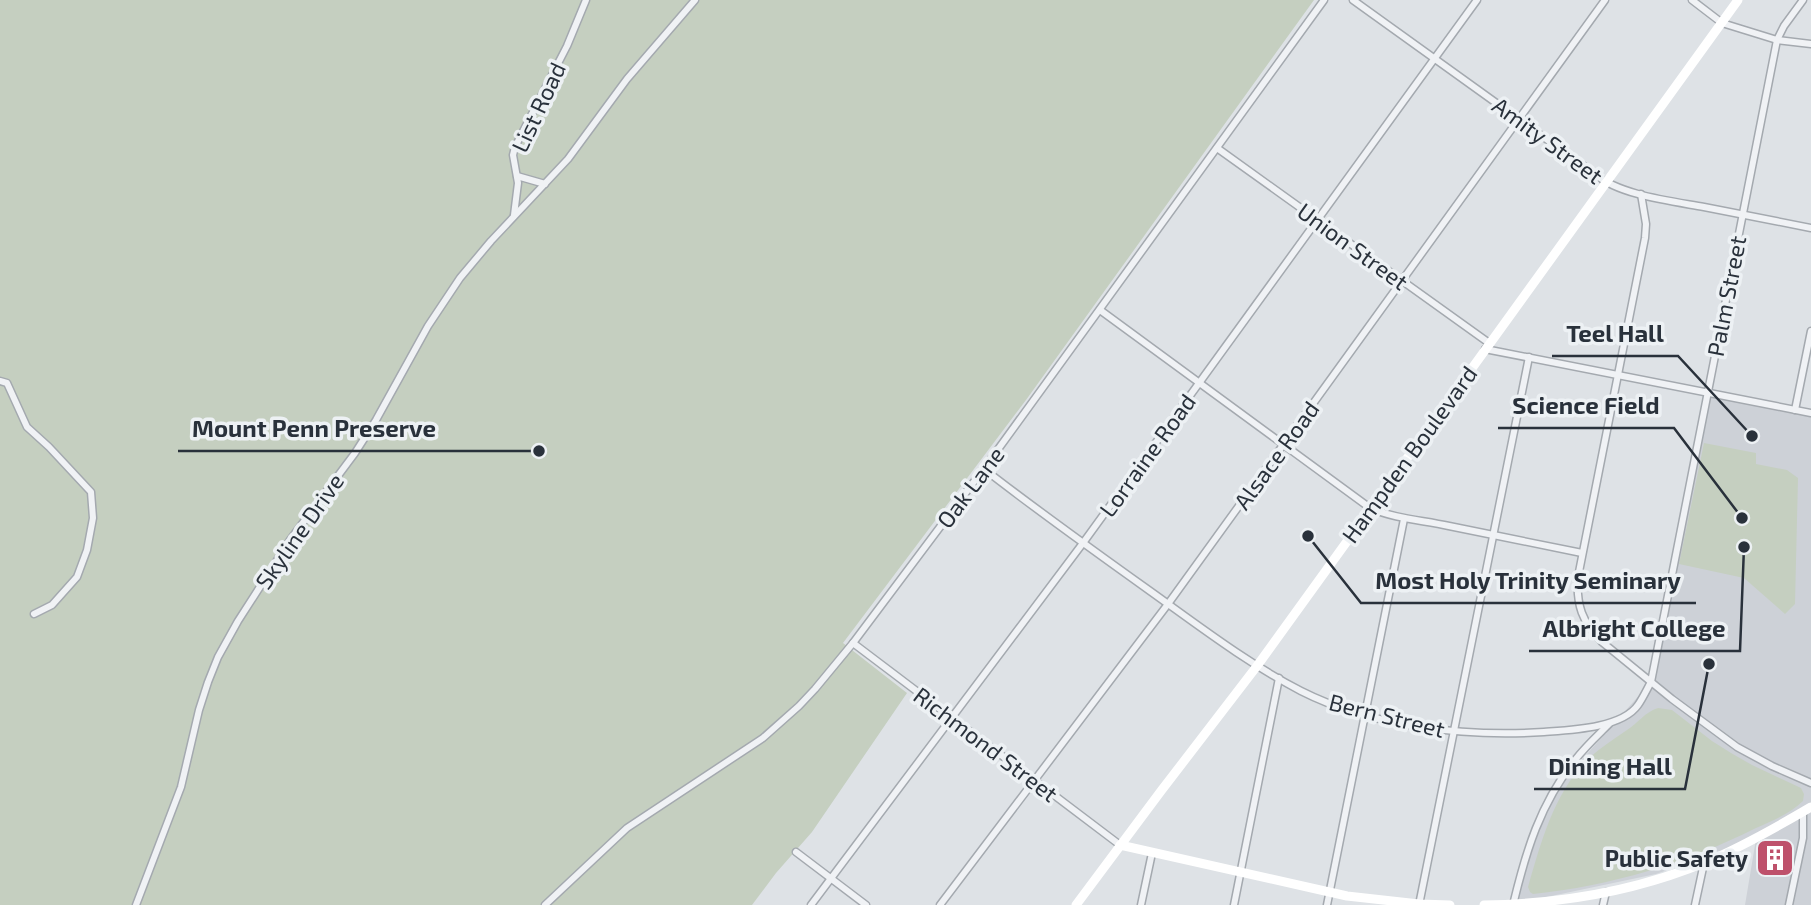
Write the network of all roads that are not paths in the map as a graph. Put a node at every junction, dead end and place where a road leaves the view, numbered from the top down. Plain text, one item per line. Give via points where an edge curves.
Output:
1 (586, 0) edge
2 (695, 0) edge
3 (1324, 0) edge
4 (1353, 0) edge
5 (1477, 0) edge
6 (1605, 0) edge
7 (1692, 0) edge
8 (1738, 0) edge
9 (1802, 0) edge
10 (1722, 23) junction
11 (1777, 40) junction
12 (1811, 44) edge
13 (1435, 59) junction
14 (1519, 119) junction
15 (1217, 148) junction
16 (517, 176) junction
17 (1605, 183) junction
18 (545, 184) junction
19 (1641, 194) junction
20 (1742, 214) junction
21 (513, 217) junction
22 (1317, 220) junction
23 (1811, 228) edge
24 (1402, 281) junction
25 (1100, 310) junction
26 (1811, 331) edge
27 (1487, 346) junction
28 (1529, 357) junction
29 (1618, 375) junction
30 (0, 381) edge
31 (1200, 382) junction
32 (1707, 392) junction
33 (1796, 410) junction
34 (1811, 413) edge
35 (1284, 444) junction
36 (984, 469) junction
37 (1370, 508) junction
38 (1404, 519) junction
39 (1493, 535) junction
40 (1083, 543) junction
41 (1582, 553) junction
42 (1168, 604) junction
43 (34, 614) dead end
44 (853, 643) junction
45 (1257, 666) junction
46 (1279, 678) junction
47 (1651, 682) junction
48 (1365, 714) junction
49 (950, 718) junction
50 (1609, 724) junction
51 (1453, 732) junction
52 (1034, 780) junction
53 (1811, 783) edge
54 (1807, 809) edge
55 (1119, 845) junction
56 (796, 852) dead end
57 (1152, 853) junction
58 (1704, 863) junction
59 (1241, 873) junction
60 (831, 878) junction
61 (1330, 891) junction
62 (1606, 892) junction
63 (136, 905) edge
64 (545, 905) edge
65 (811, 905) edge
66 (866, 905) edge
67 (940, 905) edge
68 (1076, 905) edge
69 (1141, 905) edge
70 (1234, 905) edge
71 (1327, 905) edge
72 (1419, 905) edge
73 (1450, 905) edge
74 (1484, 905) edge
75 (1513, 905) edge
76 (1603, 905) edge
77 (1695, 905) edge
78 (1789, 905) edge

1 - 16 street, List Road via 515,147
2 - 18 street, Skyline Drive
3 - 15 street, Oak Lane
4 - 13 street, Amity Street
5 - 13 street, Lorraine Road
6 - 14 street, Alsace Road
7 - 10 street
8 - 10 main road, Hampden Boulevard
9 - 11 street, Palm Street
10 - 11 street
10 - 17 main road, Hampden Boulevard
11 - 12 street
11 - 20 street, Palm Street
13 - 14 street, Amity Street
13 - 22 street, Lorraine Road
14 - 17 street, Amity Street
14 - 24 street, Alsace Road
15 - 22 street, Union Street
15 - 25 street, Oak Lane
16 - 18 street
16 - 21 street, List Road
17 - 19 street, Amity Street
17 - 27 main road, Hampden Boulevard
18 - 21 street, Skyline Drive
19 - 20 street, Amity Street
19 - 29 street via 1645,238
20 - 23 street, Amity Street
20 - 32 street, Palm Street
21 - 63 street, Skyline Drive via 440,307 376,421 290,540 227,639 199,710 181,787
22 - 24 street, Union Street
22 - 31 street, Lorraine Road
24 - 27 street, Union Street
24 - 35 street, Alsace Road
25 - 31 street
25 - 36 street, Oak Lane
26 - 33 street
27 - 28 street, Union Street
27 - 37 main road, Hampden Boulevard
28 - 29 street, Union Street
28 - 39 street
29 - 32 street, Union Street
29 - 41 street
30 - 43 street via 7,383 27,427 91,492 93,518 77,577 52,605
31 - 35 street
31 - 40 street, Lorraine Road
32 - 33 street, Union Street
32 - 47 street, Palm Street
33 - 34 street, Union Street
35 - 37 street
35 - 42 street, Alsace Road
36 - 40 street, Bern Street
36 - 44 street, Oak Lane
37 - 38 street
37 - 45 main road, Hampden Boulevard
38 - 39 street
38 - 48 street
39 - 41 street
39 - 51 street
40 - 42 street, Bern Street
40 - 49 street, Lorraine Road
41 - 47 street via 1577,591 1590,630
42 - 45 street, Bern Street
42 - 52 street, Alsace Road
44 - 49 street, Richmond Street
44 - 64 street, Oak Lane via 778,726 627,828
45 - 46 street, Bern Street
45 - 55 main road, Hampden Boulevard
46 - 48 street, Bern Street
46 - 59 street
47 - 50 street, Bern Street via 1638,706
47 - 53 street via 1737,747
48 - 51 street, Bern Street
48 - 61 street
49 - 52 street, Richmond Street
49 - 60 street, Lorraine Road
50 - 51 street, Bern Street via 1527,733
50 - 75 street via 1577,757 1546,805 1529,842
51 - 72 street
52 - 55 street, Richmond Street
52 - 67 street, Alsace Road
54 - 58 main road
54 - 78 street
55 - 57 main road
55 - 68 main road, Hampden Boulevard
56 - 60 street
57 - 59 main road
57 - 69 street
58 - 62 main road
58 - 77 street
59 - 61 main road
59 - 70 street
60 - 65 street, Lorraine Road
60 - 66 street
61 - 71 street
61 - 72 main road
62 - 75 main road
62 - 76 street
72 - 73 main road
74 - 75 main road

